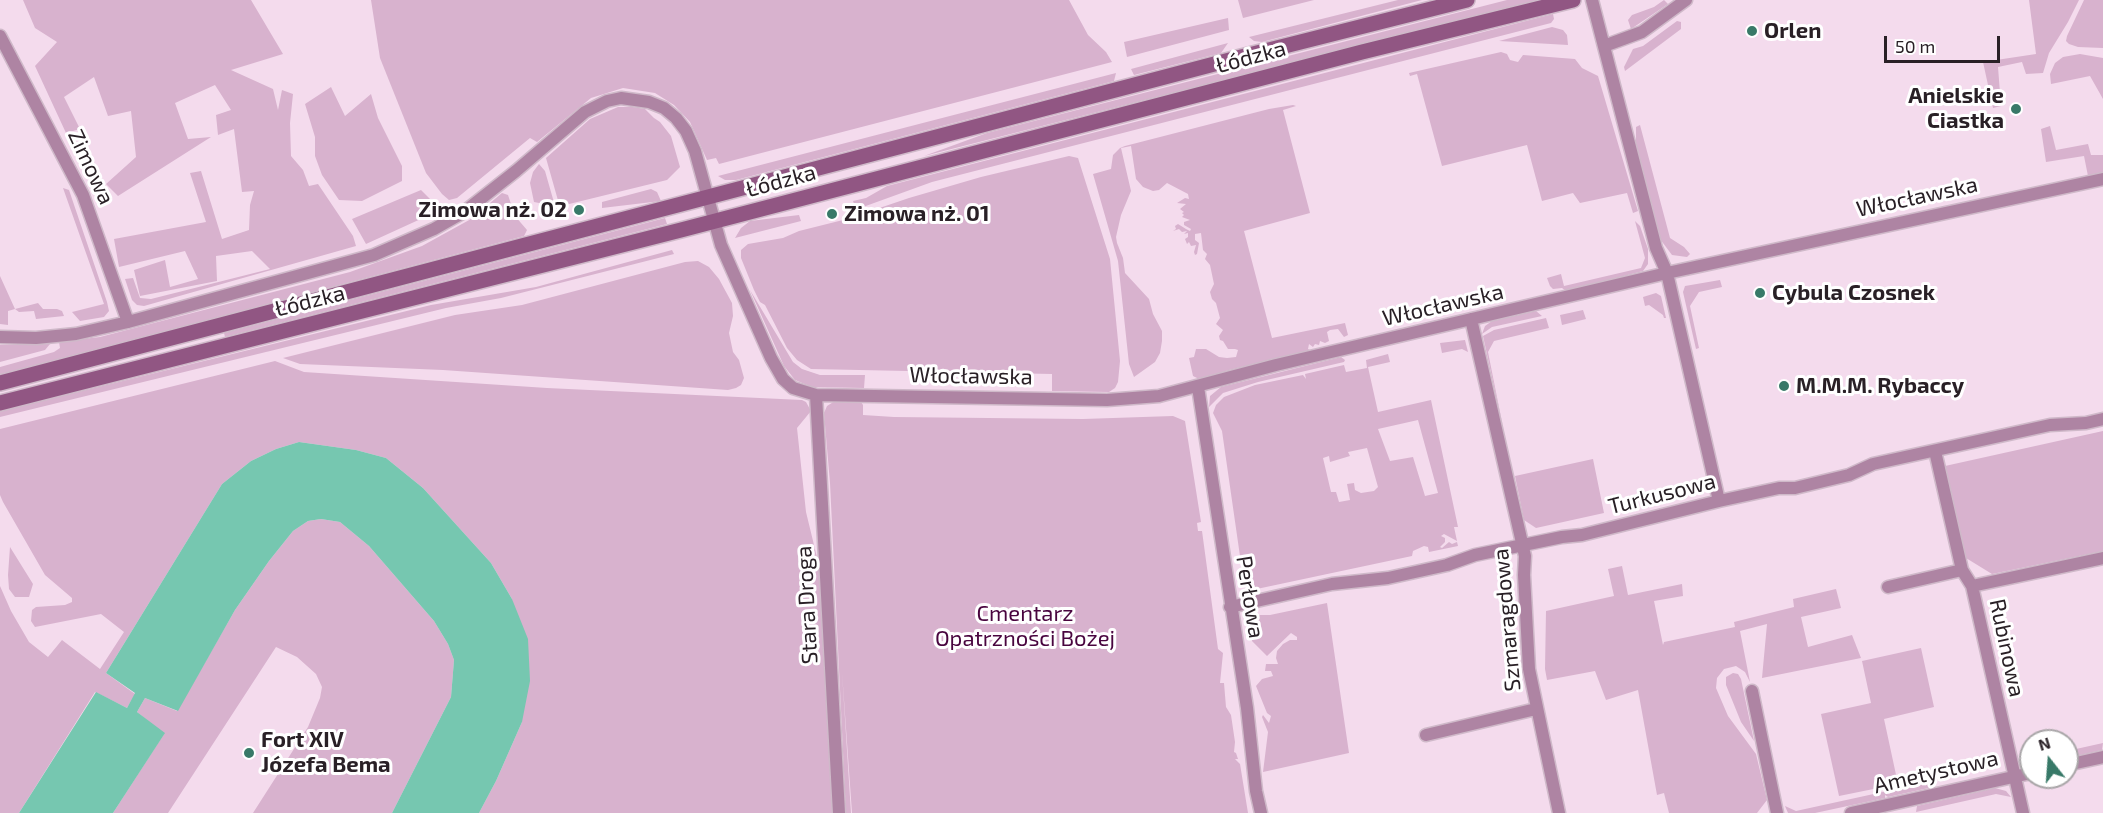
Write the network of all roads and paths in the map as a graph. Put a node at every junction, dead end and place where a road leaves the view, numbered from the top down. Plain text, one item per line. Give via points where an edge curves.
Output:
1 (1467, 0) edge
2 (1573, 0) edge
3 (1592, 0) edge
4 (1686, 0) edge
5 (0, 36) edge
6 (1604, 46) junction
7 (2103, 179) edge
8 (708, 197) junction
9 (715, 221) junction
10 (1667, 273) junction
11 (1471, 319) junction
12 (128, 322) junction
13 (0, 337) edge
14 (0, 383) edge
15 (1198, 387) junction
16 (816, 394) junction
17 (0, 403) edge
18 (2103, 419) edge
19 (1935, 451) junction
20 (1719, 501) junction
21 (1522, 547) junction
22 (2103, 558) edge
23 (1962, 570) junction
24 (1972, 586) junction
25 (1888, 587) dead end
26 (1230, 607) junction
27 (1752, 691) dead end
28 (1536, 709) junction
29 (1426, 735) dead end
30 (2103, 757) edge
31 (2079, 762) edge
32 (2019, 776) edge
33 (2014, 777) junction
34 (1881, 810) edge
35 (839, 813) edge
36 (1261, 813) edge
37 (1559, 813) edge
38 (1777, 813) edge
39 (1851, 813) edge
40 (2023, 813) edge

1 - 8 main road, Łódzka
2 - 9 main road, Łódzka
3 - 6 street
4 - 6 street via 1635,35
5 - 12 street, Zimowa via 83,195
6 - 10 street via 1656,248
7 - 10 street, Włocławska
8 - 9 street
8 - 12 street via 695,151 676,118 664,108 634,98 607,101 585,112 470,207 411,240 364,258
8 - 14 main road, Łódzka
9 - 16 street, Włocławska via 778,372 800,391
9 - 17 main road, Łódzka
10 - 11 street, Włocławska
10 - 20 street
11 - 15 street, Włocławska
11 - 21 street, Szmaragdowa
12 - 13 street via 54,337
15 - 16 street, Włocławska via 1125,399
15 - 26 street, Perłowa
16 - 35 street, Stara Droga
18 - 19 street, Turkusowa via 2050,425
19 - 20 street, Turkusowa via 1873,464 1850,475 1817,483
19 - 23 street
20 - 21 street, Turkusowa
21 - 26 street, Turkusowa via 1388,578 1332,584
21 - 28 street, Szmaragdowa via 1526,556 1527,647
22 - 24 street, Rubinowa
23 - 24 street
23 - 25 street
24 - 33 street, Rubinowa
26 - 36 street, Perłowa
27 - 38 street
28 - 29 street
28 - 37 street, Szmaragdowa
30 - 31 street
32 - 33 street, Ametystowa
33 - 34 street, Ametystowa
33 - 40 street, Rubinowa
34 - 39 street, Ametystowa

